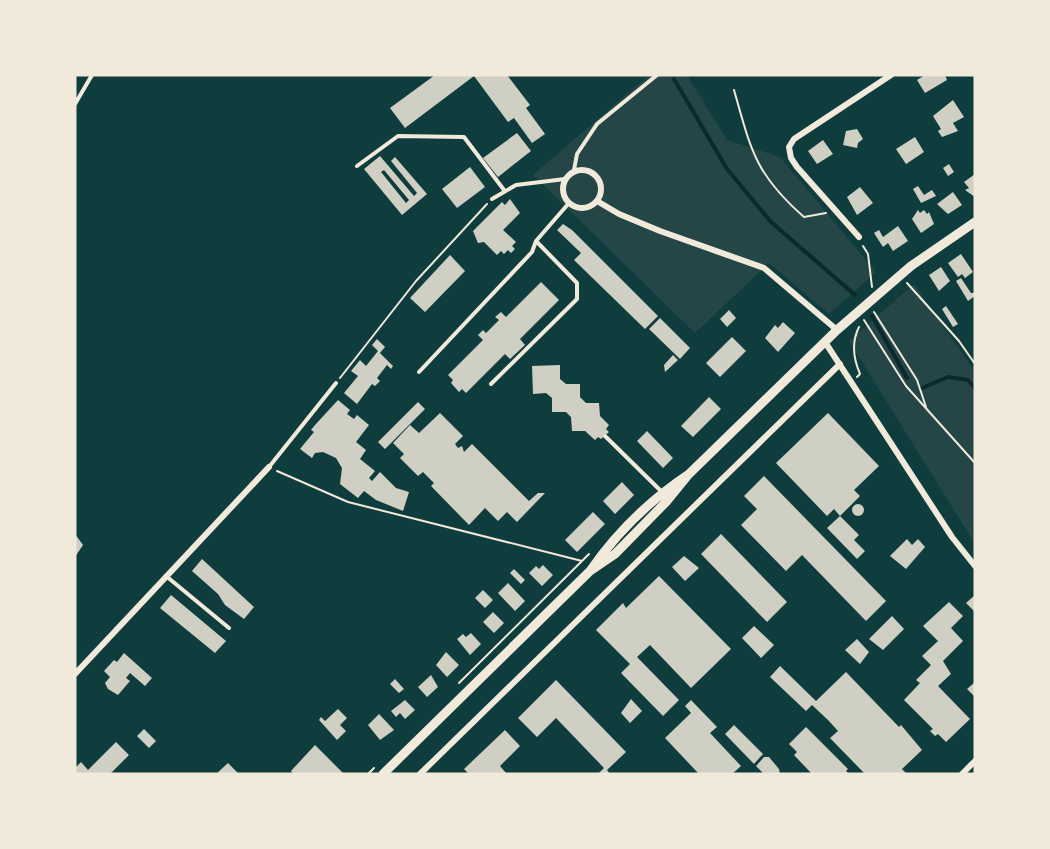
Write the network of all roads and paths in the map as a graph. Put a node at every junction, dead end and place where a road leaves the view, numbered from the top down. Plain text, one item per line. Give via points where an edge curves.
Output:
1 (92, 75) edge
2 (657, 75) edge
3 (891, 75) edge
4 (734, 90) dead end
5 (75, 104) edge
6 (357, 166) dead end
7 (574, 171) junction
8 (565, 179) junction
9 (504, 190) junction
10 (492, 199) joint
11 (597, 201) junction
12 (568, 203) junction
13 (835, 212) junction
14 (975, 222) edge
15 (859, 237) joint
16 (536, 241) junction
17 (911, 266) junction
18 (872, 287) dead end
19 (864, 320) junction
20 (837, 330) junction
21 (825, 342) junction
22 (975, 363) edge
23 (840, 364) junction
24 (419, 372) dead end
25 (850, 381) junction
26 (336, 383) joint
27 (491, 384) dead end
28 (927, 409) junction
29 (605, 436) dead end
30 (975, 463) edge
31 (269, 466) junction
32 (666, 495) junction
33 (975, 566) edge
34 (590, 571) junction
35 (166, 575) junction
36 (229, 628) dead end
37 (75, 674) edge
38 (975, 761) edge
39 (383, 774) edge
40 (420, 774) edge
41 (962, 774) edge

1 - 5 lane
2 - 7 lane via 597,124 577,154
3 - 13 street via 794,139 789,147 797,167
4 - 13 path via 753,157 777,194 804,217
6 - 9 lane via 398,136 464,136
7 - 8 street
7 - 11 street via 587,170 598,177 602,189
8 - 9 lane
8 - 12 street via 563,192
9 - 10 lane
10 - 26 path via 416,281
11 - 12 street via 580,208
11 - 20 street via 660,231 764,268
12 - 16 lane
13 - 15 street
14 - 17 street
15 - 18 path via 868,254
16 - 24 lane via 532,252
16 - 27 lane via 577,282 577,299
17 - 20 street
17 - 22 path via 905,281
19 - 25 path via 853,338 854,359 860,374
19 - 28 path via 906,386
19 - 28 path via 874,311 916,380
20 - 21 street
21 - 23 street
21 - 32 street
23 - 25 street
23 - 40 street
25 - 33 street
26 - 31 lane
28 - 30 path
29 - 32 lane
31 - 34 path via 348,502 581,560
31 - 35 street
32 - 34 street via 609,543
34 - 39 street
35 - 36 lane
35 - 37 street
38 - 41 street

